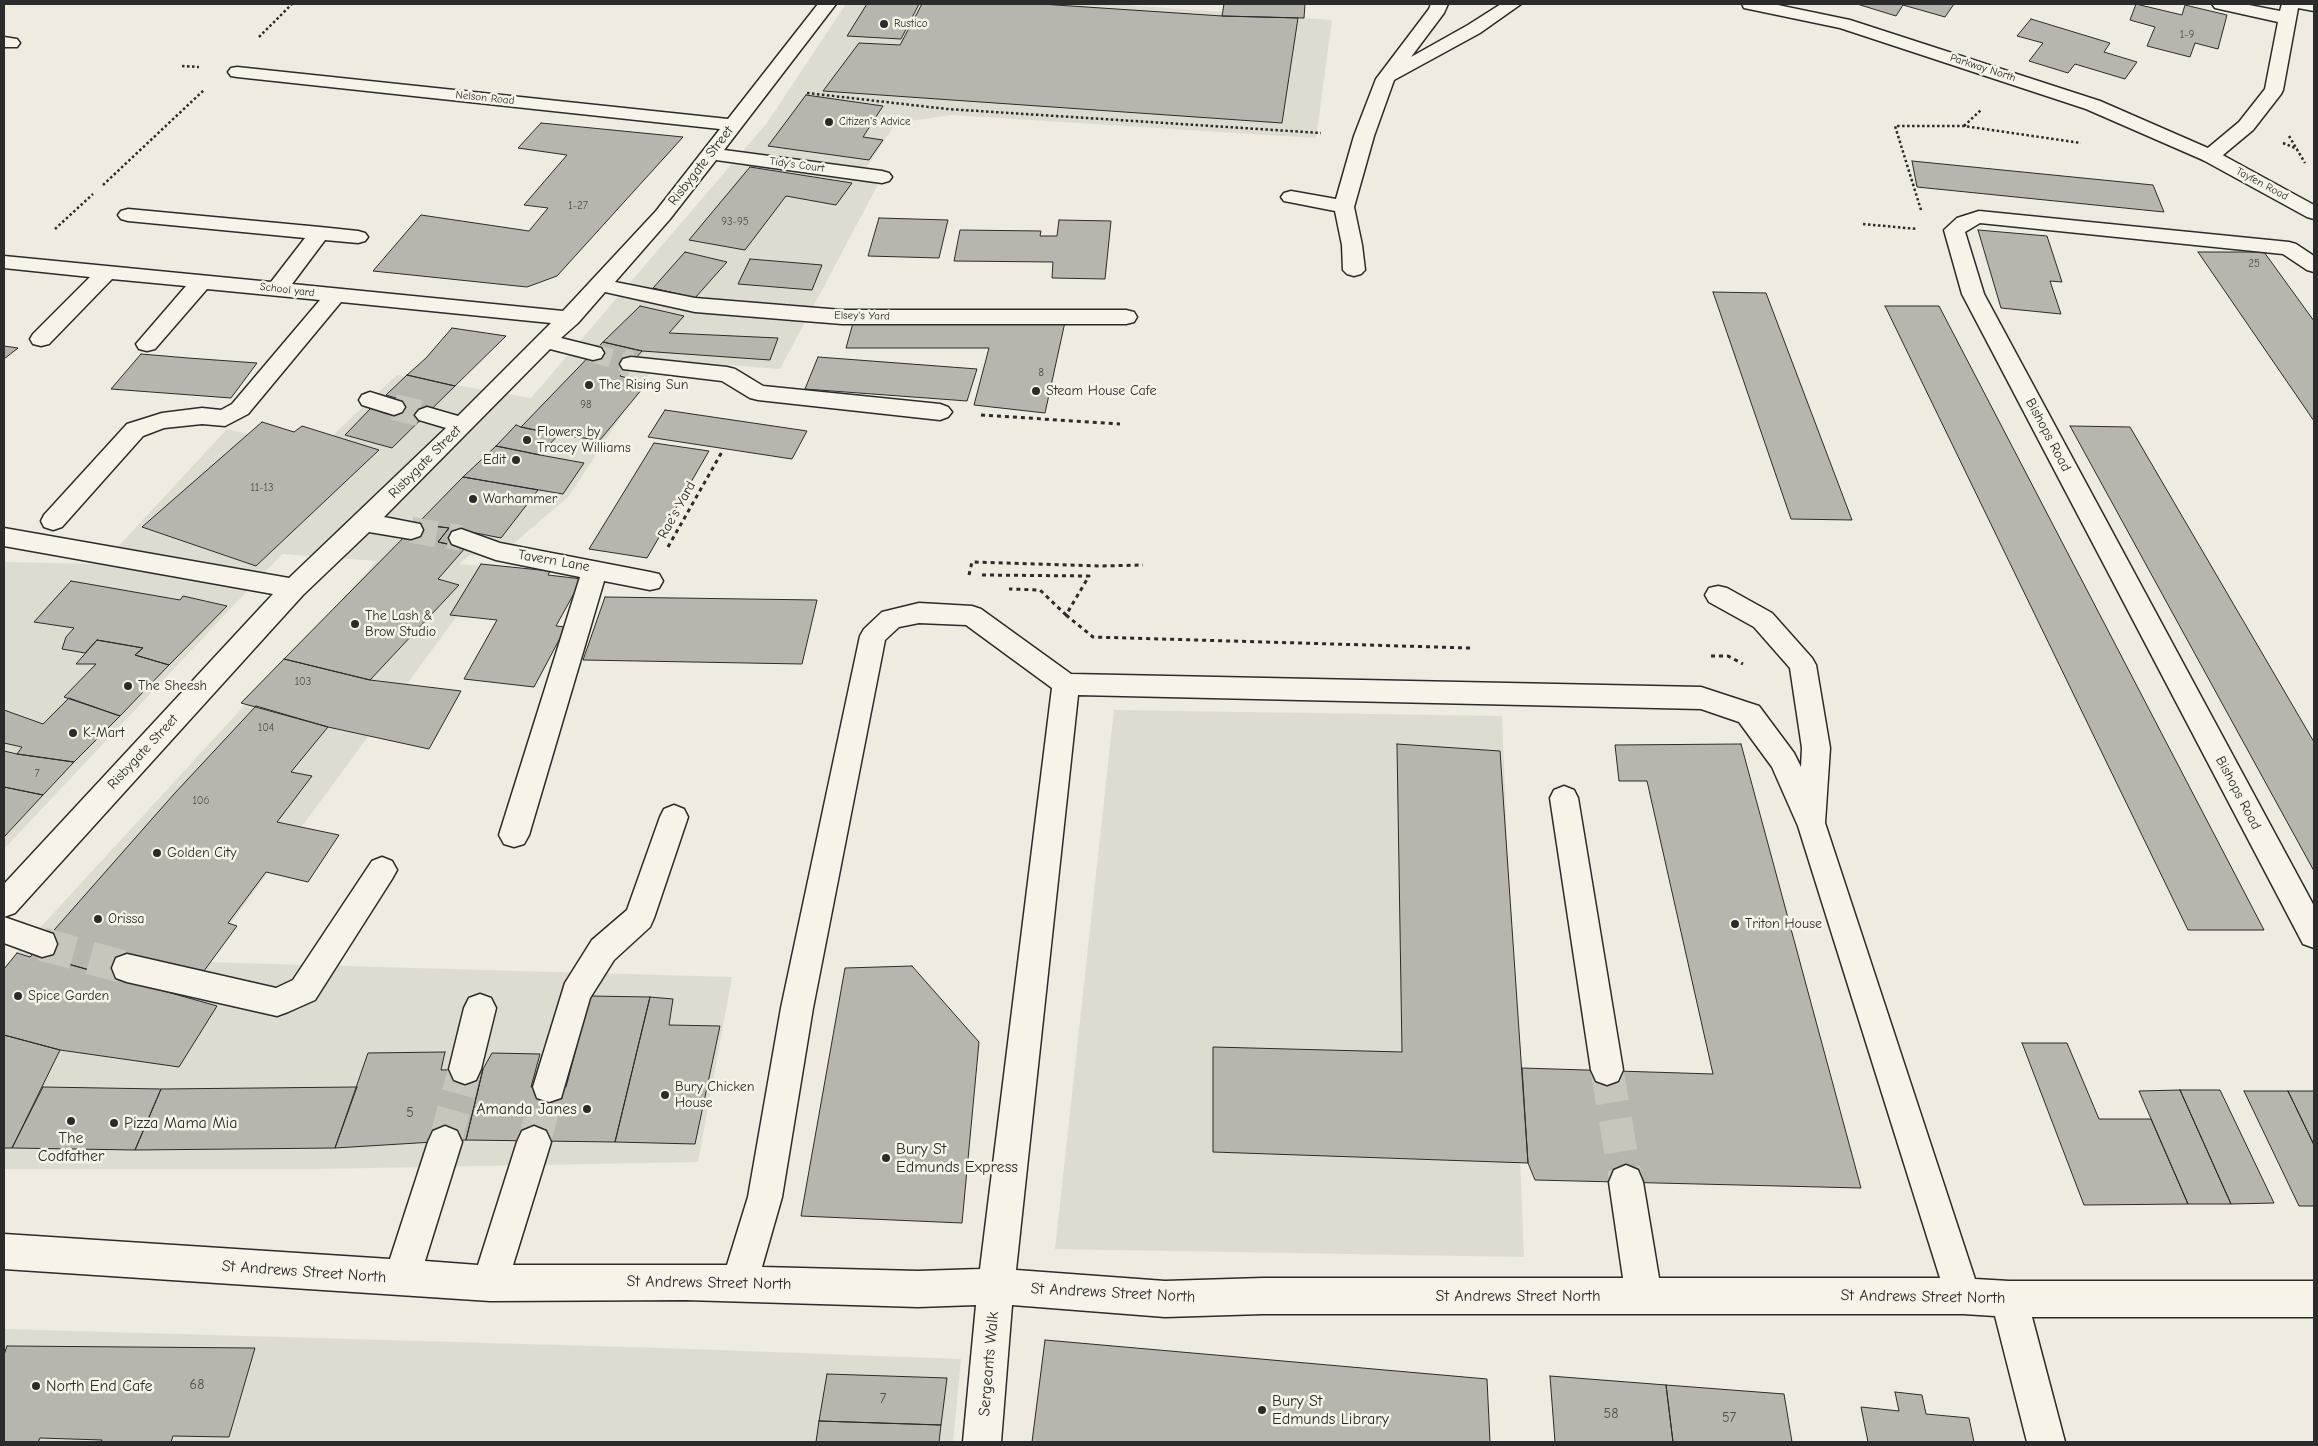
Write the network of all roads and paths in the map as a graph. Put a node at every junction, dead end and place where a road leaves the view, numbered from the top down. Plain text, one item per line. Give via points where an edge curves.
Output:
1 (292, 4) edge
2 (827, 4) edge
3 (1439, 4) edge
4 (1512, 4) edge
5 (1750, 4) edge
6 (2221, 4) edge
7 (2304, 4) edge
8 (2314, 6) edge
9 (2288, 11) edge
10 (258, 38) dead end
11 (237, 72) dead end
12 (1385, 79) junction
13 (209, 85) dead end
14 (762, 88) junction
15 (732, 125) junction
16 (1364, 136) junction
17 (2084, 143) dead end
18 (712, 154) junction
19 (2210, 156) junction
20 (882, 177) dead end
21 (1291, 197) dead end
22 (1344, 207) junction
23 (2314, 213) edge
24 (128, 215) dead end
25 (1863, 224) dead end
26 (1927, 230) junction
27 (1954, 230) junction
28 (320, 234) junction
29 (358, 237) dead end
30 (14, 262) edge
31 (2314, 266) edge
32 (1354, 270) dead end
33 (108, 271) junction
34 (202, 281) junction
35 (600, 285) junction
36 (277, 289) junction
37 (334, 296) junction
38 (1126, 317) dead end
39 (570, 318) junction
40 (40, 340) dead end
41 (548, 341) junction
42 (147, 344) dead end
43 (593, 353) tunnel mouth
44 (631, 364) tunnel mouth
45 (370, 400) dead end
46 (394, 407) tunnel mouth
47 (940, 412) joint
48 (427, 415) tunnel mouth
49 (1120, 424) dead end
50 (463, 425) junction
51 (723, 450) dead end
52 (53, 521) dead end
53 (364, 522) junction
54 (411, 530) tunnel mouth
55 (4, 537) edge
56 (461, 538) tunnel mouth
57 (1143, 564) dead end
58 (595, 569) junction
59 (650, 580) joint
60 (294, 588) junction
61 (1002, 588) dead end
62 (1718, 595) dead end
63 (1066, 684) junction
64 (1564, 798) dead end
65 (674, 817) dead end
66 (1812, 826) junction
67 (514, 834) dead end
68 (382, 870) dead end
69 (4, 904) edge
70 (2311, 923) edge
71 (4, 930) edge
72 (42, 944) tunnel mouth
73 (127, 968) tunnel mouth
74 (480, 1008) dead end
75 (465, 1069) tunnel mouth
76 (1607, 1070) tunnel mouth
77 (549, 1087) tunnel mouth
78 (445, 1142) tunnel mouth
79 (534, 1142) tunnel mouth
80 (1626, 1182) tunnel mouth
81 (4, 1252) edge
82 (402, 1278) junction
83 (490, 1283) junction
84 (740, 1284) junction
85 (996, 1286) junction
86 (1644, 1296) junction
87 (1962, 1296) junction
88 (2009, 1299) junction
89 (2314, 1299) edge
90 (982, 1442) edge
91 (2046, 1442) edge

1 - 10 path
2 - 14 street, Risbygate Street
3 - 12 street
4 - 12 street
5 - 19 street, Parkway North via 1844,24 2041,87 2094,105
6 - 9 street
7 - 8 street
9 - 19 street via 2274,90 2246,126
11 - 15 street, Nelson Road
12 - 16 street
13 - 30 path via 56,228
14 - 15 street, Risbygate Street
14 - 16 path via 947,109
15 - 18 street, Risbygate Street
16 - 22 street
17 - 26 path via 1964,126 1895,126
18 - 20 street, Tidy's Court
18 - 35 street, Risbygate Street
19 - 23 street, Tayfen Road
21 - 22 street
22 - 32 street
24 - 28 street
25 - 26 path
26 - 27 path
27 - 31 street via 1979,217 2289,248
27 - 70 street, Bishops Road via 1974,294
28 - 29 street
28 - 36 street
30 - 33 street, School yard
33 - 34 street, School yard
33 - 40 street
34 - 36 street, School yard
34 - 42 street
35 - 38 street, Elsey's Yard via 695,305 842,317
35 - 39 street, Risbygate Street
36 - 37 street, School yard
37 - 39 street, School yard
37 - 52 street via 240,409 225,418 202,416 162,421 136,430
39 - 41 street, Risbygate Street
41 - 43 street
41 - 50 street, Risbygate Street
44 - 47 street via 727,374 758,393
45 - 46 street
47 - 49 path
48 - 50 street
50 - 53 street, Risbygate Street
51 - 59 path, Rae's Yard
53 - 54 street
53 - 60 street, Risbygate Street
55 - 60 street
56 - 58 street, Tavern Lane via 496,551
57 - 61 path via 972,562 968,575 1089,576 1066,615 1040,590
58 - 59 street, Tavern Lane
58 - 67 street
60 - 69 street, Risbygate Street
62 - 66 street via 1763,620 1803,665 1816,748
63 - 66 street via 1701,698 1749,714 1784,761
63 - 84 street via 972,616 919,613 891,619 872,636 797,1008 765,1197
63 - 85 street, Sergeants Walk
64 - 76 street
65 - 77 street via 639,918 603,950 576,993
66 - 87 street
68 - 73 street via 304,990 277,1002
71 - 72 street
74 - 75 street
78 - 82 street
79 - 83 street
80 - 86 street
81 - 82 street, St Andrews Street North
82 - 83 street, St Andrews Street North
83 - 84 street, St Andrews Street North
84 - 85 street, St Andrews Street North via 918,1289
85 - 86 street, St Andrews Street North via 1165,1299
85 - 90 street, Sergeants Walk
86 - 87 street, St Andrews Street North
87 - 88 street, St Andrews Street North
88 - 89 street, St Andrews Street North
88 - 91 street

